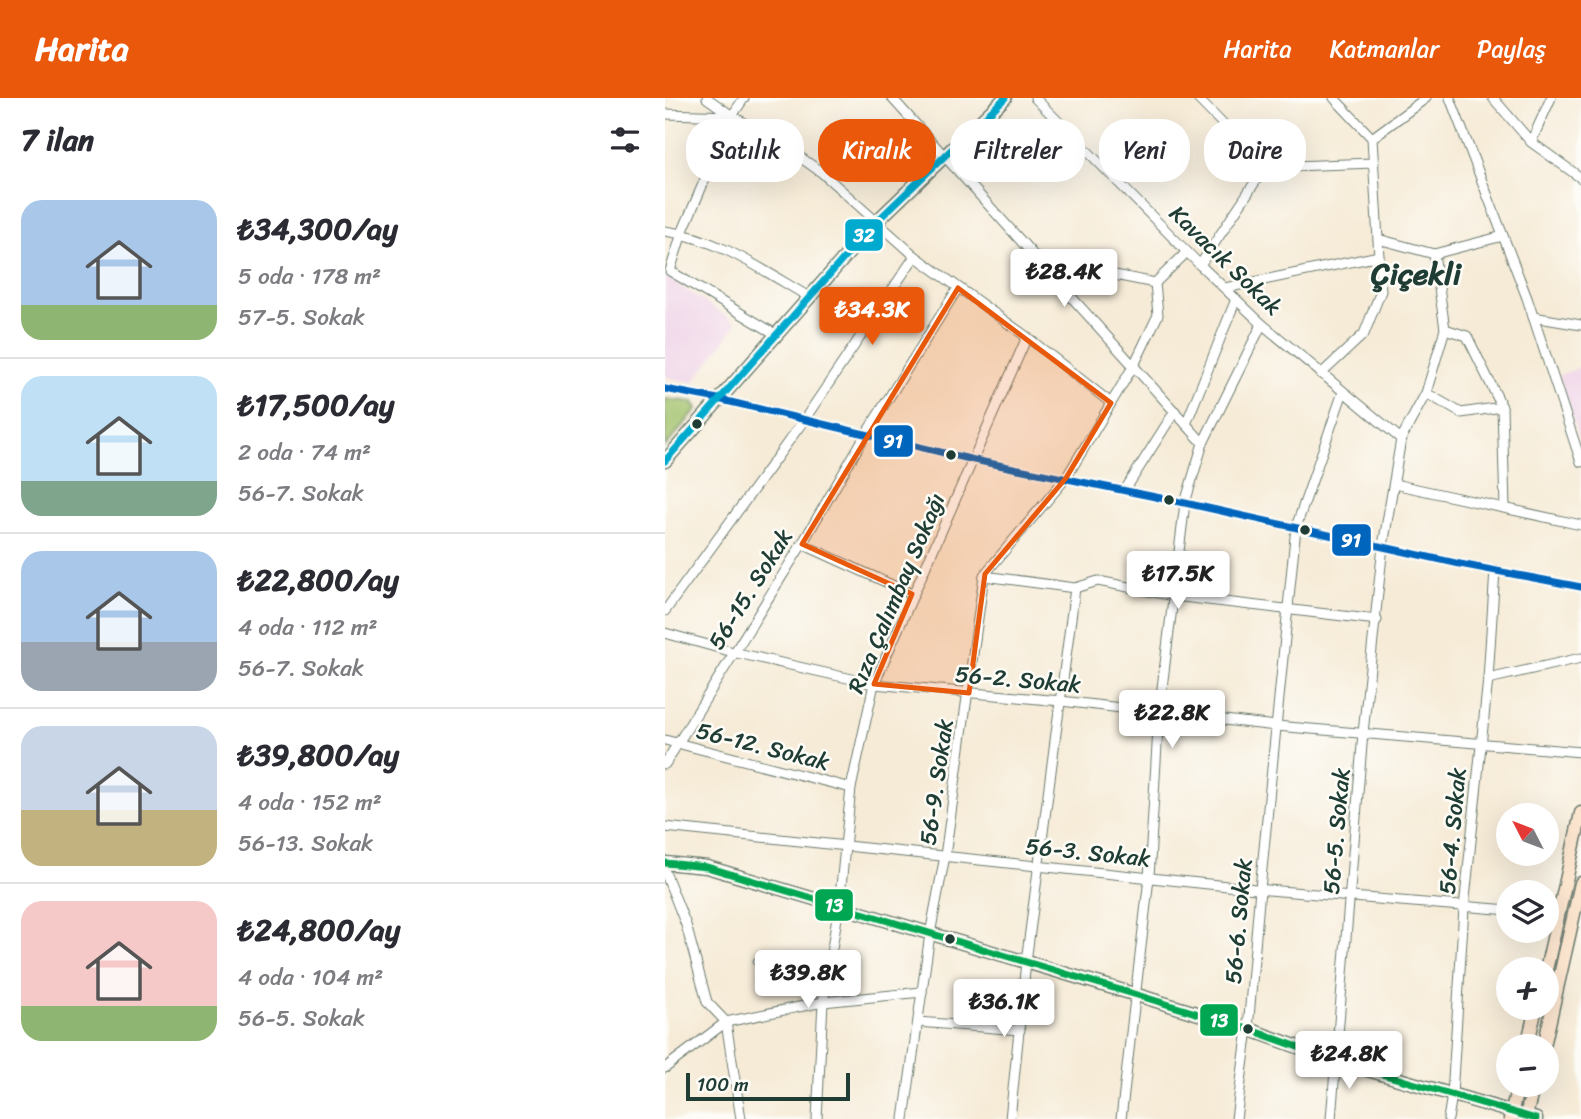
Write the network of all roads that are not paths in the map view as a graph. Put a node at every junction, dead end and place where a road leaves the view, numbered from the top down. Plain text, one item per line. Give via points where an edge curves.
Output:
1 (707, 98) edge
2 (744, 98) edge
3 (892, 98) edge
4 (1005, 98) edge
5 (1035, 98) edge
6 (1197, 98) edge
7 (1334, 98) edge
8 (1426, 98) edge
9 (1450, 98) edge
10 (1493, 98) edge
11 (1551, 98) edge
12 (665, 114) edge
13 (732, 116) junction
14 (1218, 119) edge
15 (1372, 138) junction
16 (1531, 142) junction
17 (945, 156) junction
18 (1374, 163) junction
19 (1306, 165) edge
20 (1581, 178) edge
21 (1255, 182) edge
22 (876, 223) junction
23 (665, 231) edge
24 (682, 233) junction
25 (1503, 236) junction
26 (1378, 239) junction
27 (1187, 252) junction
28 (1434, 254) junction
29 (915, 256) junction
30 (1379, 256) junction
31 (1040, 260) junction
32 (1200, 265) junction
33 (1155, 284) junction
34 (958, 288) junction
35 (1225, 288) junction
36 (809, 297) junction
37 (1236, 299) junction
38 (1532, 317) junction
39 (1262, 324) junction
40 (1581, 325) edge
41 (1445, 329) junction
42 (777, 335) junction
43 (1027, 337) junction
44 (1134, 365) junction
45 (1321, 374) junction
46 (665, 389) edge
47 (1343, 392) junction
48 (1426, 393) junction
49 (718, 399) junction
50 (1111, 403) junction
51 (1502, 407) junction
52 (1175, 411) junction
53 (804, 421) junction
54 (1186, 424) junction
55 (866, 435) junction
56 (1401, 439) junction
57 (1203, 443) junction
58 (974, 460) junction
59 (665, 461) edge
60 (1581, 462) edge
61 (1066, 478) junction
62 (1394, 484) junction
63 (1125, 490) junction
64 (1185, 502) junction
65 (1505, 508) junction
66 (1581, 525) edge
67 (1296, 527) junction
68 (802, 544) junction
69 (1383, 547) junction
70 (1495, 570) junction
71 (984, 576) junction
72 (1581, 586) edge
73 (1076, 588) junction
74 (912, 594) junction
75 (1174, 596) junction
76 (1289, 609) junction
77 (665, 611) edge
78 (1377, 620) junction
79 (665, 633) edge
80 (733, 652) junction
81 (1581, 658) edge
82 (1488, 679) junction
83 (874, 684) junction
84 (969, 694) junction
85 (1061, 701) junction
86 (1159, 712) junction
87 (1276, 726) junction
88 (1363, 733) junction
89 (665, 740) edge
90 (676, 743) junction
91 (1480, 744) junction
92 (1581, 752) edge
93 (665, 764) edge
94 (851, 788) junction
95 (1581, 813) edge
96 (665, 827) edge
97 (844, 846) junction
98 (945, 856) junction
99 (665, 863) edge
100 (1038, 867) junction
101 (665, 872) edge
102 (1149, 878) junction
103 (1581, 883) edge
104 (1260, 889) junction
105 (1559, 892) edge
106 (1349, 896) junction
107 (839, 906) junction
108 (1464, 908) junction
109 (1496, 909) edge
110 (930, 934) junction
111 (758, 962) dead end
112 (1026, 962) junction
113 (827, 979) junction
114 (922, 992) junction
115 (1137, 995) junction
116 (823, 1002) junction
117 (726, 1022) junction
118 (918, 1022) junction
119 (1248, 1029) junction
120 (1020, 1030) junction
121 (1547, 1034) edge
122 (1337, 1061) junction
123 (665, 1068) edge
124 (1452, 1095) junction
125 (1515, 1097) edge
126 (1532, 1097) edge
127 (1511, 1115) edge
128 (1529, 1118) edge
129 (741, 1119) edge
130 (817, 1119) edge
131 (904, 1119) edge
132 (1010, 1119) edge
133 (1121, 1119) edge
134 (1236, 1119) edge
135 (1331, 1119) edge
136 (1448, 1119) edge

1 - 13 street
2 - 13 street
3 - 17 street
4 - 17 street
5 - 27 street, Kavacık Sokak
6 - 14 street
7 - 15 street
8 - 15 street
9 - 25 street
10 - 16 street
11 - 16 street
12 - 13 street
13 - 22 street via 811,164
13 - 24 street
15 - 18 street
16 - 20 street
17 - 22 street
17 - 31 street
18 - 19 street
18 - 26 street
21 - 32 street
22 - 29 street
22 - 36 street
23 - 24 street
24 - 36 street via 722,247
24 - 42 street via 670,271
25 - 28 street
25 - 38 street
26 - 28 street
26 - 30 street
27 - 32 street, Kavacık Sokak
27 - 33 street
28 - 41 street
29 - 34 street
29 - 53 street
30 - 35 street
30 - 45 street via 1381,291 1364,334
31 - 33 street
31 - 44 street
32 - 35 street, Kavacık Sokak
33 - 44 street via 1158,315
34 - 43 street
34 - 55 street, 56-15. Sokak
35 - 37 street, Kavacık Sokak
36 - 42 street
37 - 39 street, Kavacık Sokak
37 - 54 street
38 - 40 street
38 - 60 street
39 - 45 street, Kavacık Sokak
39 - 57 street
41 - 48 street, 56-5. Sokak
41 - 51 street via 1467,336
42 - 49 street
43 - 50 street
43 - 58 street, Rıza Çalımbay Sokağı
44 - 50 street
44 - 52 street
45 - 47 street, Kavacık Sokak
46 - 49 street
47 - 56 street, Kavacık Sokak
47 - 67 street, 56-6. Sokak
48 - 51 street via 1461,413
48 - 56 street, 56-5. Sokak
49 - 53 street
49 - 59 street
50 - 61 street
51 - 65 street
52 - 54 street
52 - 63 street
53 - 55 street
53 - 77 street
54 - 57 street
55 - 58 street
55 - 68 street, 56-15. Sokak
56 - 62 street, 56-5. Sokak
57 - 64 street
58 - 61 street
58 - 74 street, Rıza Çalımbay Sokağı
61 - 63 street
61 - 71 street
62 - 65 street
62 - 69 street, 56-5. Sokak
63 - 64 street
64 - 67 street
64 - 75 street
65 - 66 street
67 - 69 street
67 - 76 street, 56-6. Sokak
68 - 74 street
68 - 80 street, 56-15. Sokak
69 - 70 street
69 - 78 street, 56-5. Sokak
70 - 72 street
70 - 82 street, 56-4. Sokak
71 - 73 street
71 - 84 street, 56-9. Sokak
73 - 75 street via 1098,581
73 - 85 street
74 - 83 street, Rıza Çalımbay Sokağı
75 - 76 street
75 - 86 street
76 - 78 street
76 - 87 street, 56-6. Sokak
78 - 88 street, 56-5. Sokak
79 - 80 street, 56-2. Sokak
80 - 83 street, 56-2. Sokak
80 - 90 street, 56-15. Sokak
81 - 82 street
82 - 91 street, 56-4. Sokak
83 - 84 street, 56-2. Sokak
83 - 94 street, Rıza Çalımbay Sokağı
84 - 85 street, 56-2. Sokak
84 - 98 street, 56-9. Sokak
85 - 86 street, 56-2. Sokak
85 - 100 street
86 - 87 street, 56-2. Sokak
86 - 102 street
87 - 88 street, 56-2. Sokak
87 - 104 street, 56-6. Sokak
88 - 91 street, 56-2. Sokak
88 - 106 street, 56-5. Sokak
89 - 90 street, 56-12. Sokak
90 - 93 street, 56-15. Sokak
90 - 94 street, 56-12. Sokak
91 - 92 street, 56-2. Sokak
91 - 108 street, 56-4. Sokak
94 - 97 street, Rıza Çalımbay Sokağı
95 - 105 street
96 - 97 street, 56-3. Sokak
97 - 98 street, 56-3. Sokak
97 - 107 street, Rıza Çalımbay Sokağı
98 - 100 street, 56-3. Sokak
98 - 110 street, 56-9. Sokak
99 - 107 street via 707,867
100 - 102 street, 56-3. Sokak
100 - 112 street
101 - 117 street via 686,925 707,1002
102 - 104 street, 56-3. Sokak
102 - 115 street
103 - 121 street
104 - 106 street, 56-3. Sokak
104 - 119 street, 56-6. Sokak
106 - 108 street, 56-3. Sokak
106 - 122 street, 56-5. Sokak
107 - 110 street
107 - 113 street, Rıza Çalımbay Sokağı
108 - 109 street, 56-3. Sokak
108 - 124 street, 56-4. Sokak
110 - 112 street
110 - 114 street, 56-9. Sokak
111 - 113 street
112 - 115 street
112 - 120 street
113 - 116 street, Rıza Çalımbay Sokağı
114 - 116 street
114 - 118 street, 56-9. Sokak
115 - 119 street
115 - 133 street
116 - 117 street
116 - 130 street, Rıza Çalımbay Sokağı
117 - 123 street
117 - 129 street
118 - 120 street
118 - 131 street, 56-9. Sokak
119 - 122 street
119 - 134 street, 56-6. Sokak
120 - 132 street
122 - 124 street
122 - 135 street, 56-5. Sokak
124 - 127 street
124 - 136 street, 56-4. Sokak
125 - 127 street
126 - 128 street
127 - 128 street

